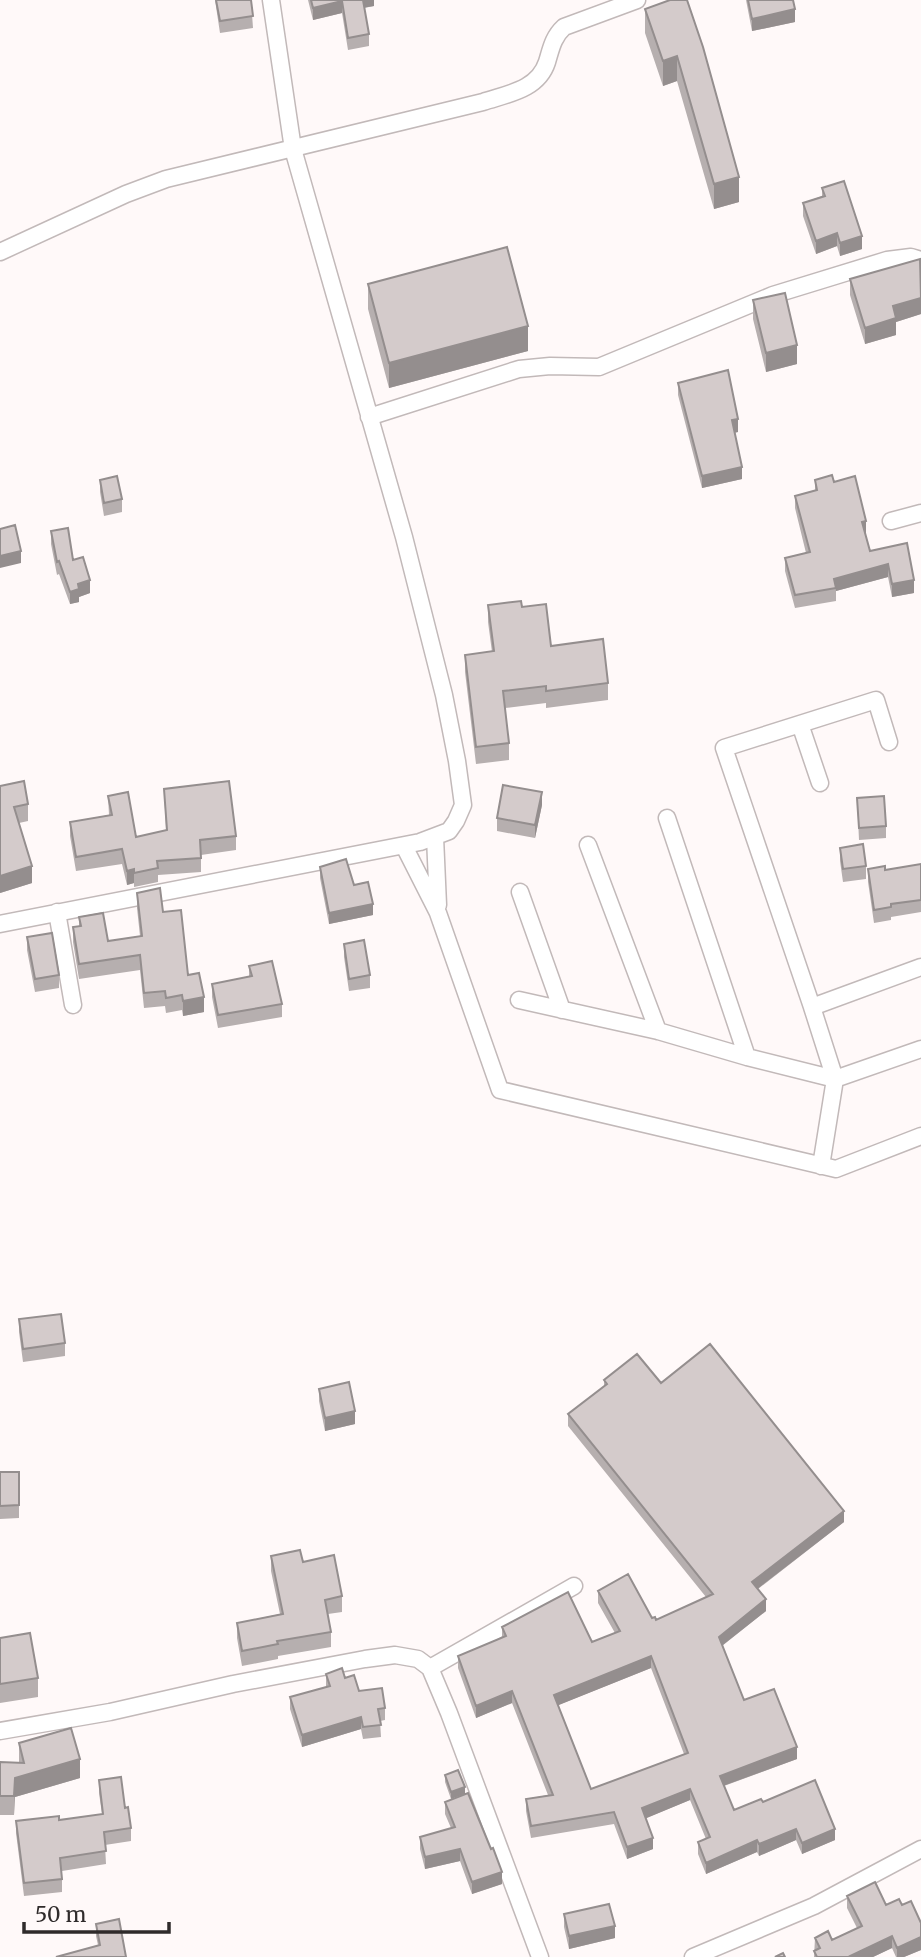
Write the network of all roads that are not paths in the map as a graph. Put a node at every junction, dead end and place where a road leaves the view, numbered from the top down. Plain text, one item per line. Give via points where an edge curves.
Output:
1 (271, 0) edge
2 (638, 0) edge
3 (293, 149) junction
4 (0, 252) edge
5 (921, 260) edge
6 (369, 417) junction
7 (921, 513) edge
8 (891, 521) dead end
9 (800, 724) junction
10 (889, 743) dead end
11 (820, 783) dead end
12 (667, 818) dead end
13 (435, 838) junction
14 (588, 845) dead end
15 (404, 846) junction
16 (520, 892) dead end
17 (57, 912) junction
18 (439, 913) junction
19 (0, 924) edge
20 (921, 967) edge
21 (519, 1000) dead end
22 (73, 1005) dead end
23 (811, 1007) junction
24 (562, 1010) junction
25 (657, 1031) junction
26 (921, 1049) edge
27 (747, 1057) junction
28 (835, 1079) junction
29 (921, 1136) edge
30 (821, 1166) junction
31 (574, 1587) dead end
32 (430, 1668) junction
33 (0, 1731) edge
34 (921, 1849) edge
35 (540, 1957) edge
36 (693, 1957) edge

1 - 3 street
2 - 3 street via 564,27 540,76 527,87
3 - 4 street via 166,179
3 - 6 street
5 - 6 street via 887,260 773,295 598,367 519,369
6 - 13 street via 427,625 457,761 463,805 449,831
7 - 8 street
9 - 10 street via 876,700
9 - 11 street
9 - 23 street via 724,748
12 - 27 street
13 - 15 street
13 - 18 street
14 - 25 street
15 - 17 street
15 - 18 street
16 - 24 street
17 - 19 street
17 - 22 street
18 - 30 street via 500,1090
20 - 23 street
21 - 24 street
23 - 28 street
24 - 25 street
25 - 27 street
26 - 28 street
27 - 28 street
28 - 30 street
29 - 30 street via 836,1170
31 - 32 street
32 - 33 street via 418,1659 394,1655
32 - 35 street
34 - 36 street via 814,1906

